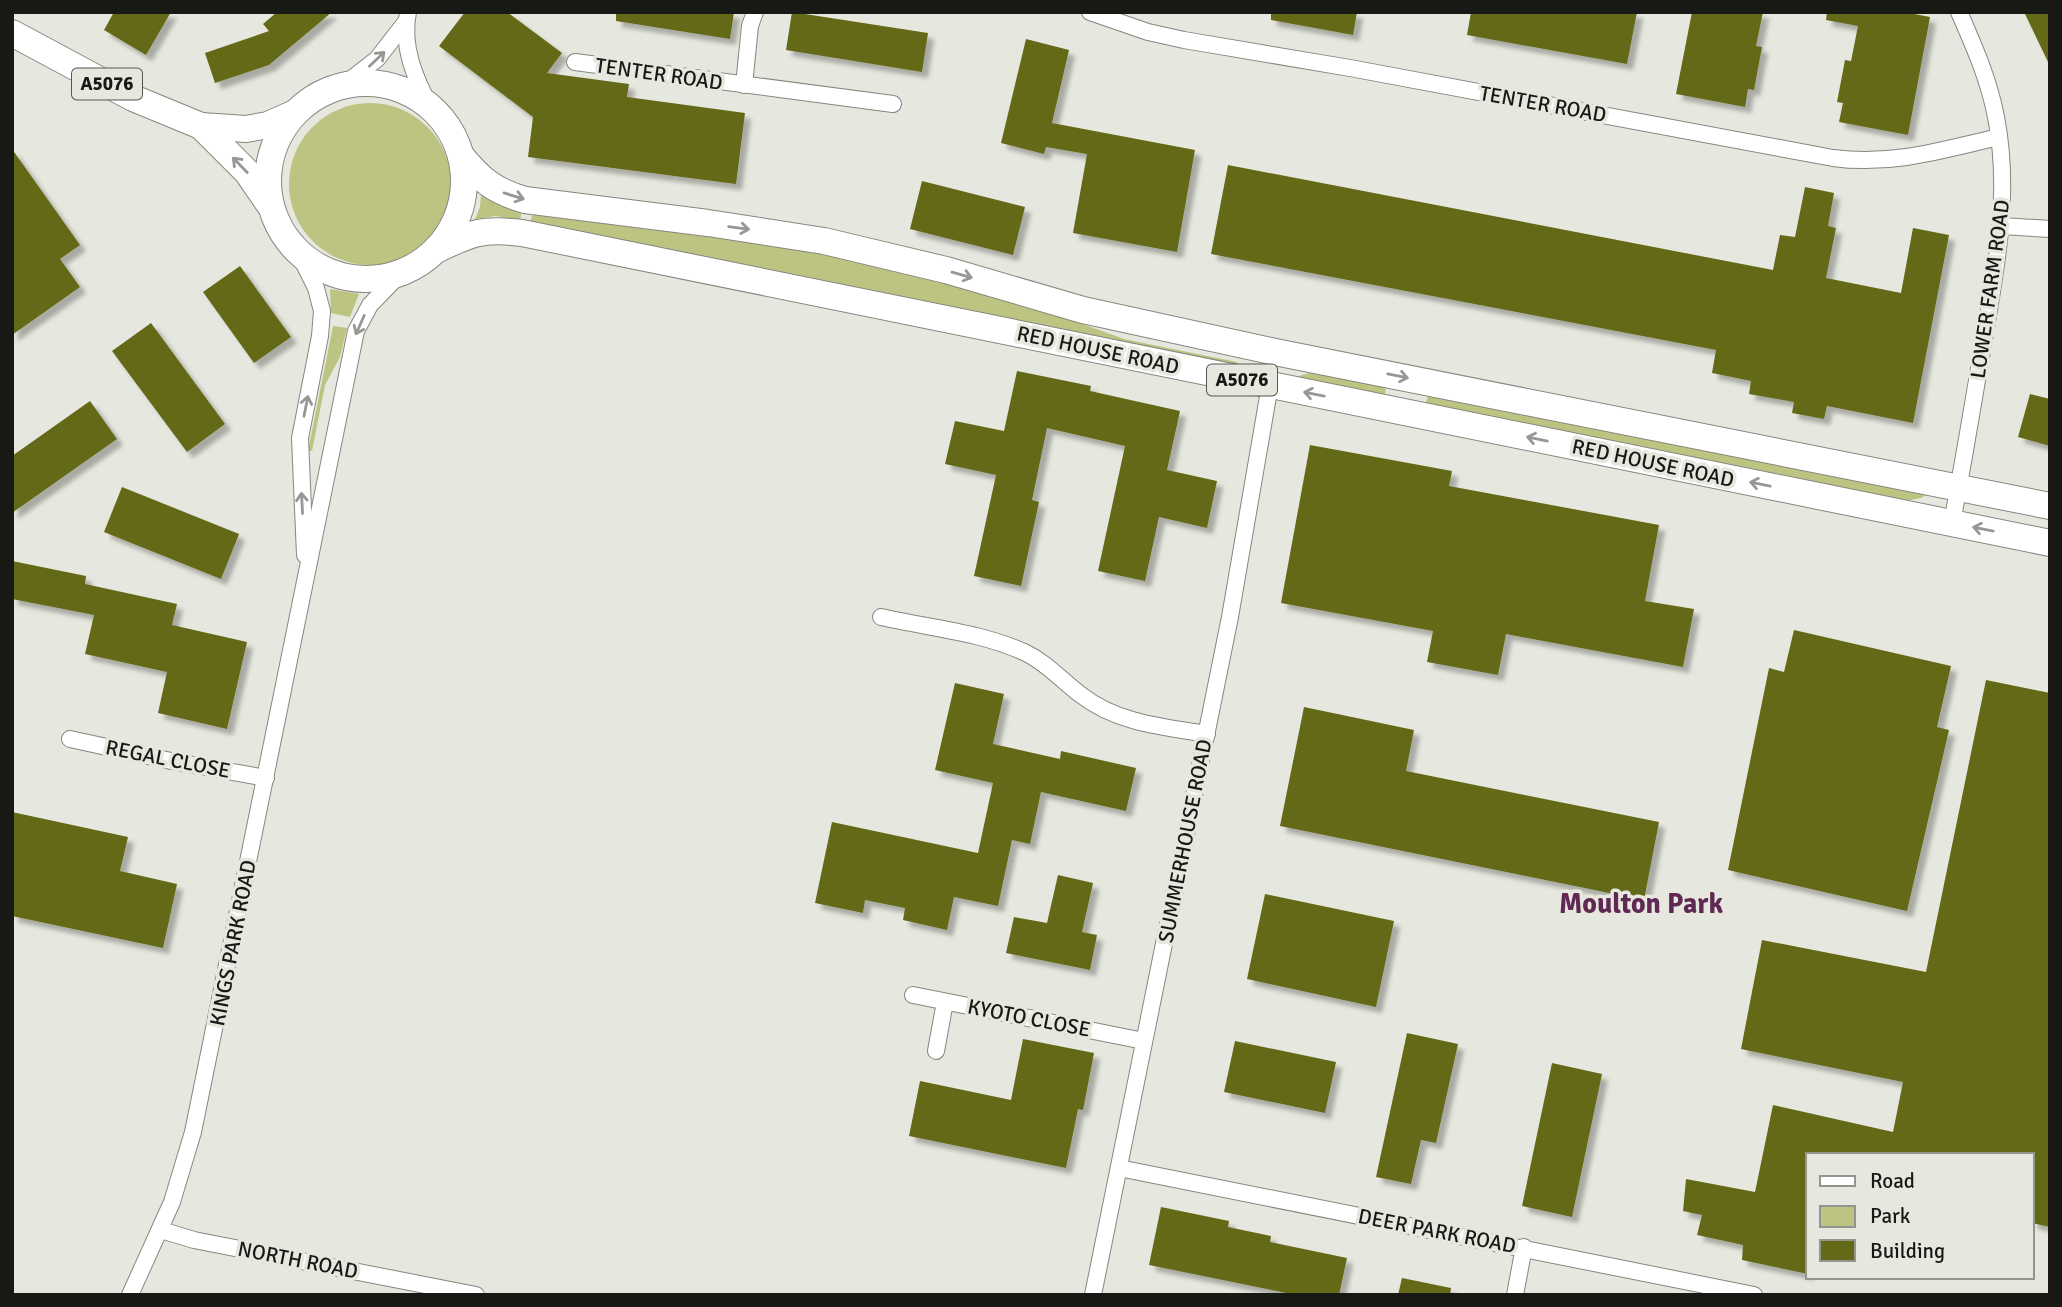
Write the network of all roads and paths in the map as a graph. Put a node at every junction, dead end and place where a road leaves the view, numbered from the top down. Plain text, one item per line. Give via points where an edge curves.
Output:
1 (754, 12) edge
2 (1090, 12) edge
3 (1959, 12) edge
4 (406, 18) edge
5 (14, 32) edge
6 (575, 62) dead end
7 (744, 85) junction
8 (341, 87) junction
9 (893, 104) dead end
10 (431, 108) junction
11 (295, 113) junction
12 (201, 126) junction
13 (1999, 136) junction
14 (461, 156) junction
15 (272, 209) junction
16 (2002, 226) junction
17 (2050, 229) edge
18 (436, 250) junction
19 (298, 251) junction
20 (402, 272) junction
21 (1083, 310) junction
22 (1270, 386) junction
23 (1958, 488) junction
24 (2050, 506) edge
25 (1952, 523) junction
26 (2050, 543) edge
27 (306, 582) junction
28 (881, 617) dead end
29 (1206, 734) junction
30 (70, 739) dead end
31 (266, 778) junction
32 (913, 995) dead end
33 (945, 1002) junction
34 (1144, 1041) junction
35 (936, 1051) dead end
36 (1119, 1168) junction
37 (162, 1230) junction
38 (1524, 1247) junction
39 (130, 1295) edge
40 (476, 1295) edge
41 (1093, 1295) edge
42 (1515, 1295) edge
43 (1754, 1295) edge

1 - 7 street, TENTER ROAD
2 - 13 street, TENTER ROAD via 1184,40 1833,158 1895,160
3 - 13 street, LOWER FARM ROAD via 1984,72
8 -> 4 street via 377,59
4 - 10 street via 412,68
5 - 12 main road, A5076 via 133,97
6 - 7 street, TENTER ROAD
7 - 9 street, TENTER ROAD
8 - 10 main road via 379,84 416,97
8 - 11 main road via 324,92
10 - 14 main road via 454,138
11 - 12 main road, A5076 via 246,129
11 - 15 main road via 271,158 268,192
15 -> 12 main road, A5076 via 247,172
13 - 16 street, LOWER FARM ROAD
14 - 18 main road via 463,196 453,225
14 -> 21 main road via 481,180 525,200 824,241
15 - 19 main road
16 - 17 street
16 - 23 street, LOWER FARM ROAD
18 - 20 main road
18 - 22 main road, RED HOUSE ROAD / A5076 via 471,233 522,233
19 - 20 main road via 321,268 347,278 384,278
27 -> 19 street, KINGS PARK ROAD via 300,438 322,311
20 -> 27 street, KINGS PARK ROAD via 370,304 356,331
21 - 22 main road via 1127,331 1251,358 1263,368
21 -> 23 main road
25 -> 22 main road, RED HOUSE ROAD / A5076
22 - 29 street, SUMMERHOUSE ROAD
23 - 24 main road
23 - 25 street, LOWER FARM ROAD
26 -> 25 main road, RED HOUSE ROAD / A5076
27 - 31 street, KINGS PARK ROAD
28 - 29 street via 1005,644 1029,655 1113,714
29 - 34 street, SUMMERHOUSE ROAD
30 - 31 street, REGAL CLOSE
31 - 37 street, KINGS PARK ROAD via 193,1132
32 - 33 street, KYOTO CLOSE
33 - 34 street, KYOTO CLOSE
33 - 35 street
34 - 36 street, SUMMERHOUSE ROAD
36 - 38 street, DEER PARK ROAD
36 - 41 street, SUMMERHOUSE ROAD
37 - 39 street, KINGS PARK ROAD
37 - 40 street, NORTH ROAD
38 - 42 street
38 - 43 street, DEER PARK ROAD

